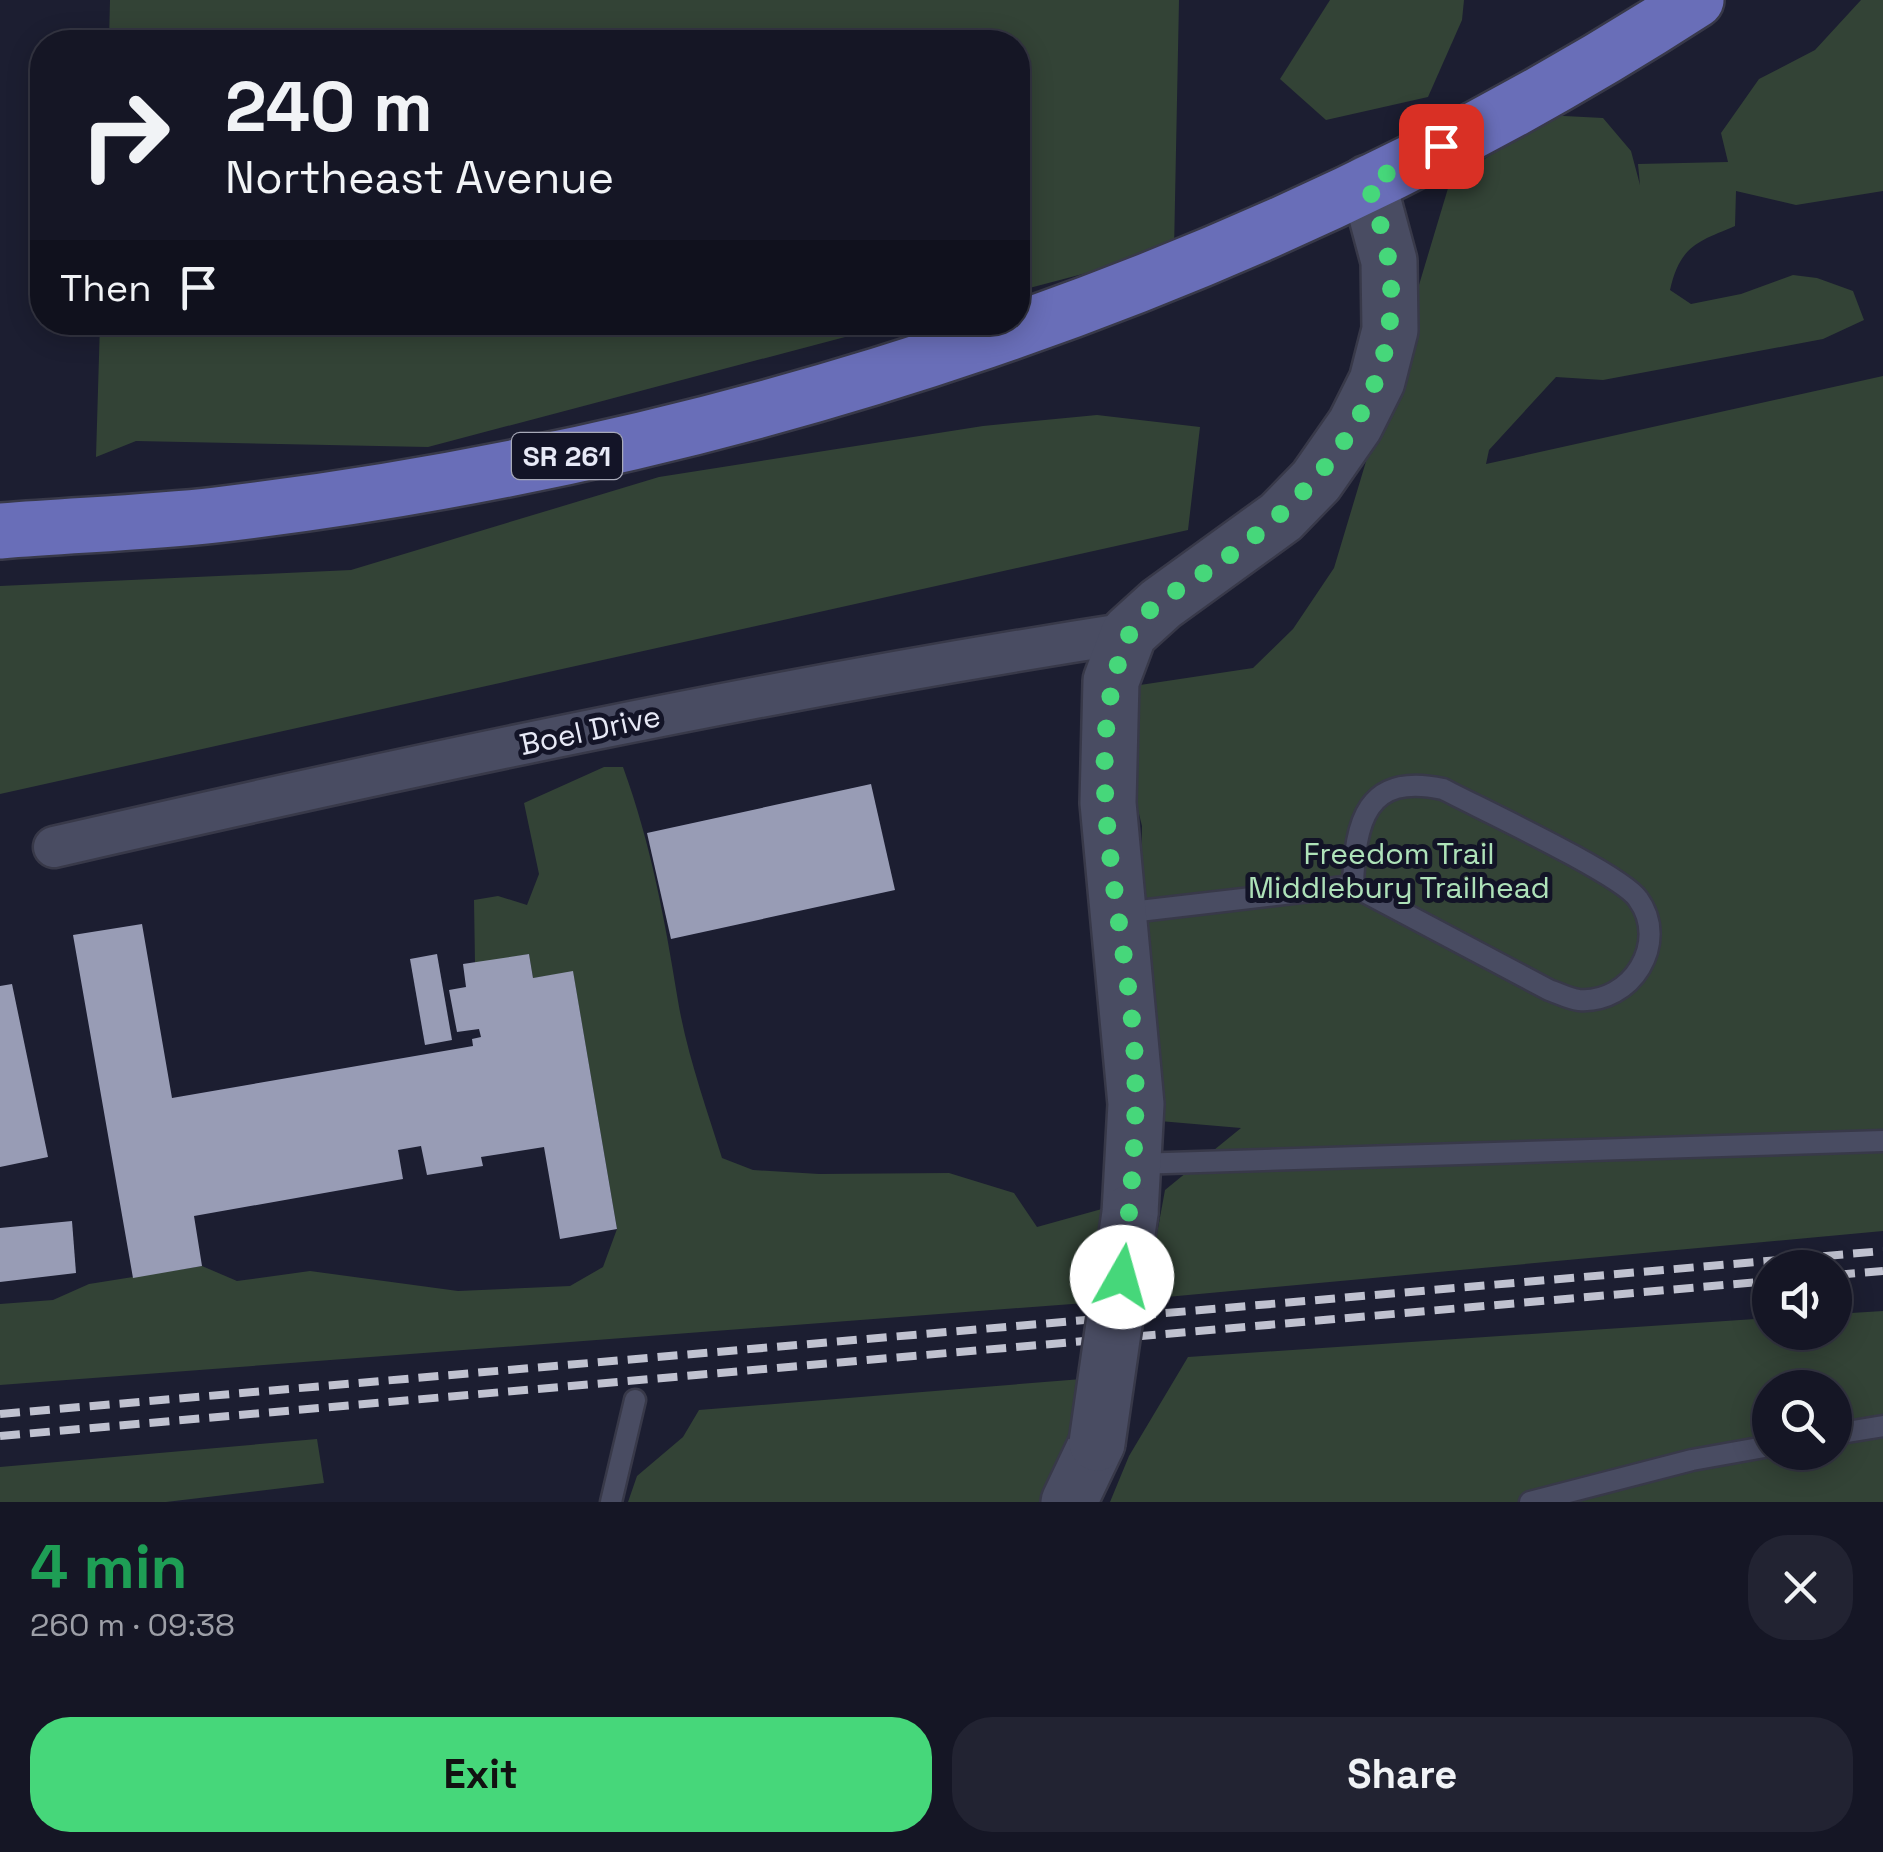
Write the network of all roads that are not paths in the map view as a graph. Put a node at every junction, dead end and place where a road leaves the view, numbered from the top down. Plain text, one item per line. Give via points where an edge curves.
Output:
1 (1696, 0) edge
2 (1368, 183) junction
3 (1030, 323) edge
4 (999, 335) edge
5 (0, 531) edge
6 (1130, 633) junction
7 (54, 847) dead end
8 (1353, 886) junction
9 (1119, 913) junction
10 (1883, 1141) edge
11 (1132, 1188) junction
12 (635, 1400) dead end
13 (1883, 1426) edge
14 (1852, 1431) edge
15 (1752, 1449) edge
16 (610, 1502) edge
17 (1069, 1502) edge
18 (1530, 1502) edge

1 - 2 main road, SR 261
2 - 3 main road, SR 261 via 1202,258
2 - 6 street via 1389,261 1390,330 1377,381 1355,425 1280,517
4 - 5 main road, SR 261 via 810,398 445,480 214,515
6 - 7 street, Boel Drive via 882,671
6 - 9 street via 1111,681 1106,739
8 - 8 lane via 1362,816 1390,788 1419,783 1444,789 1638,897 1650,922 1649,944 1626,988 1578,1000
8 - 9 lane
9 - 11 street via 1134,1047
10 - 11 lane
11 - 17 street, bridge via 1097,1443
12 - 16 lane
13 - 14 lane
15 - 18 lane

